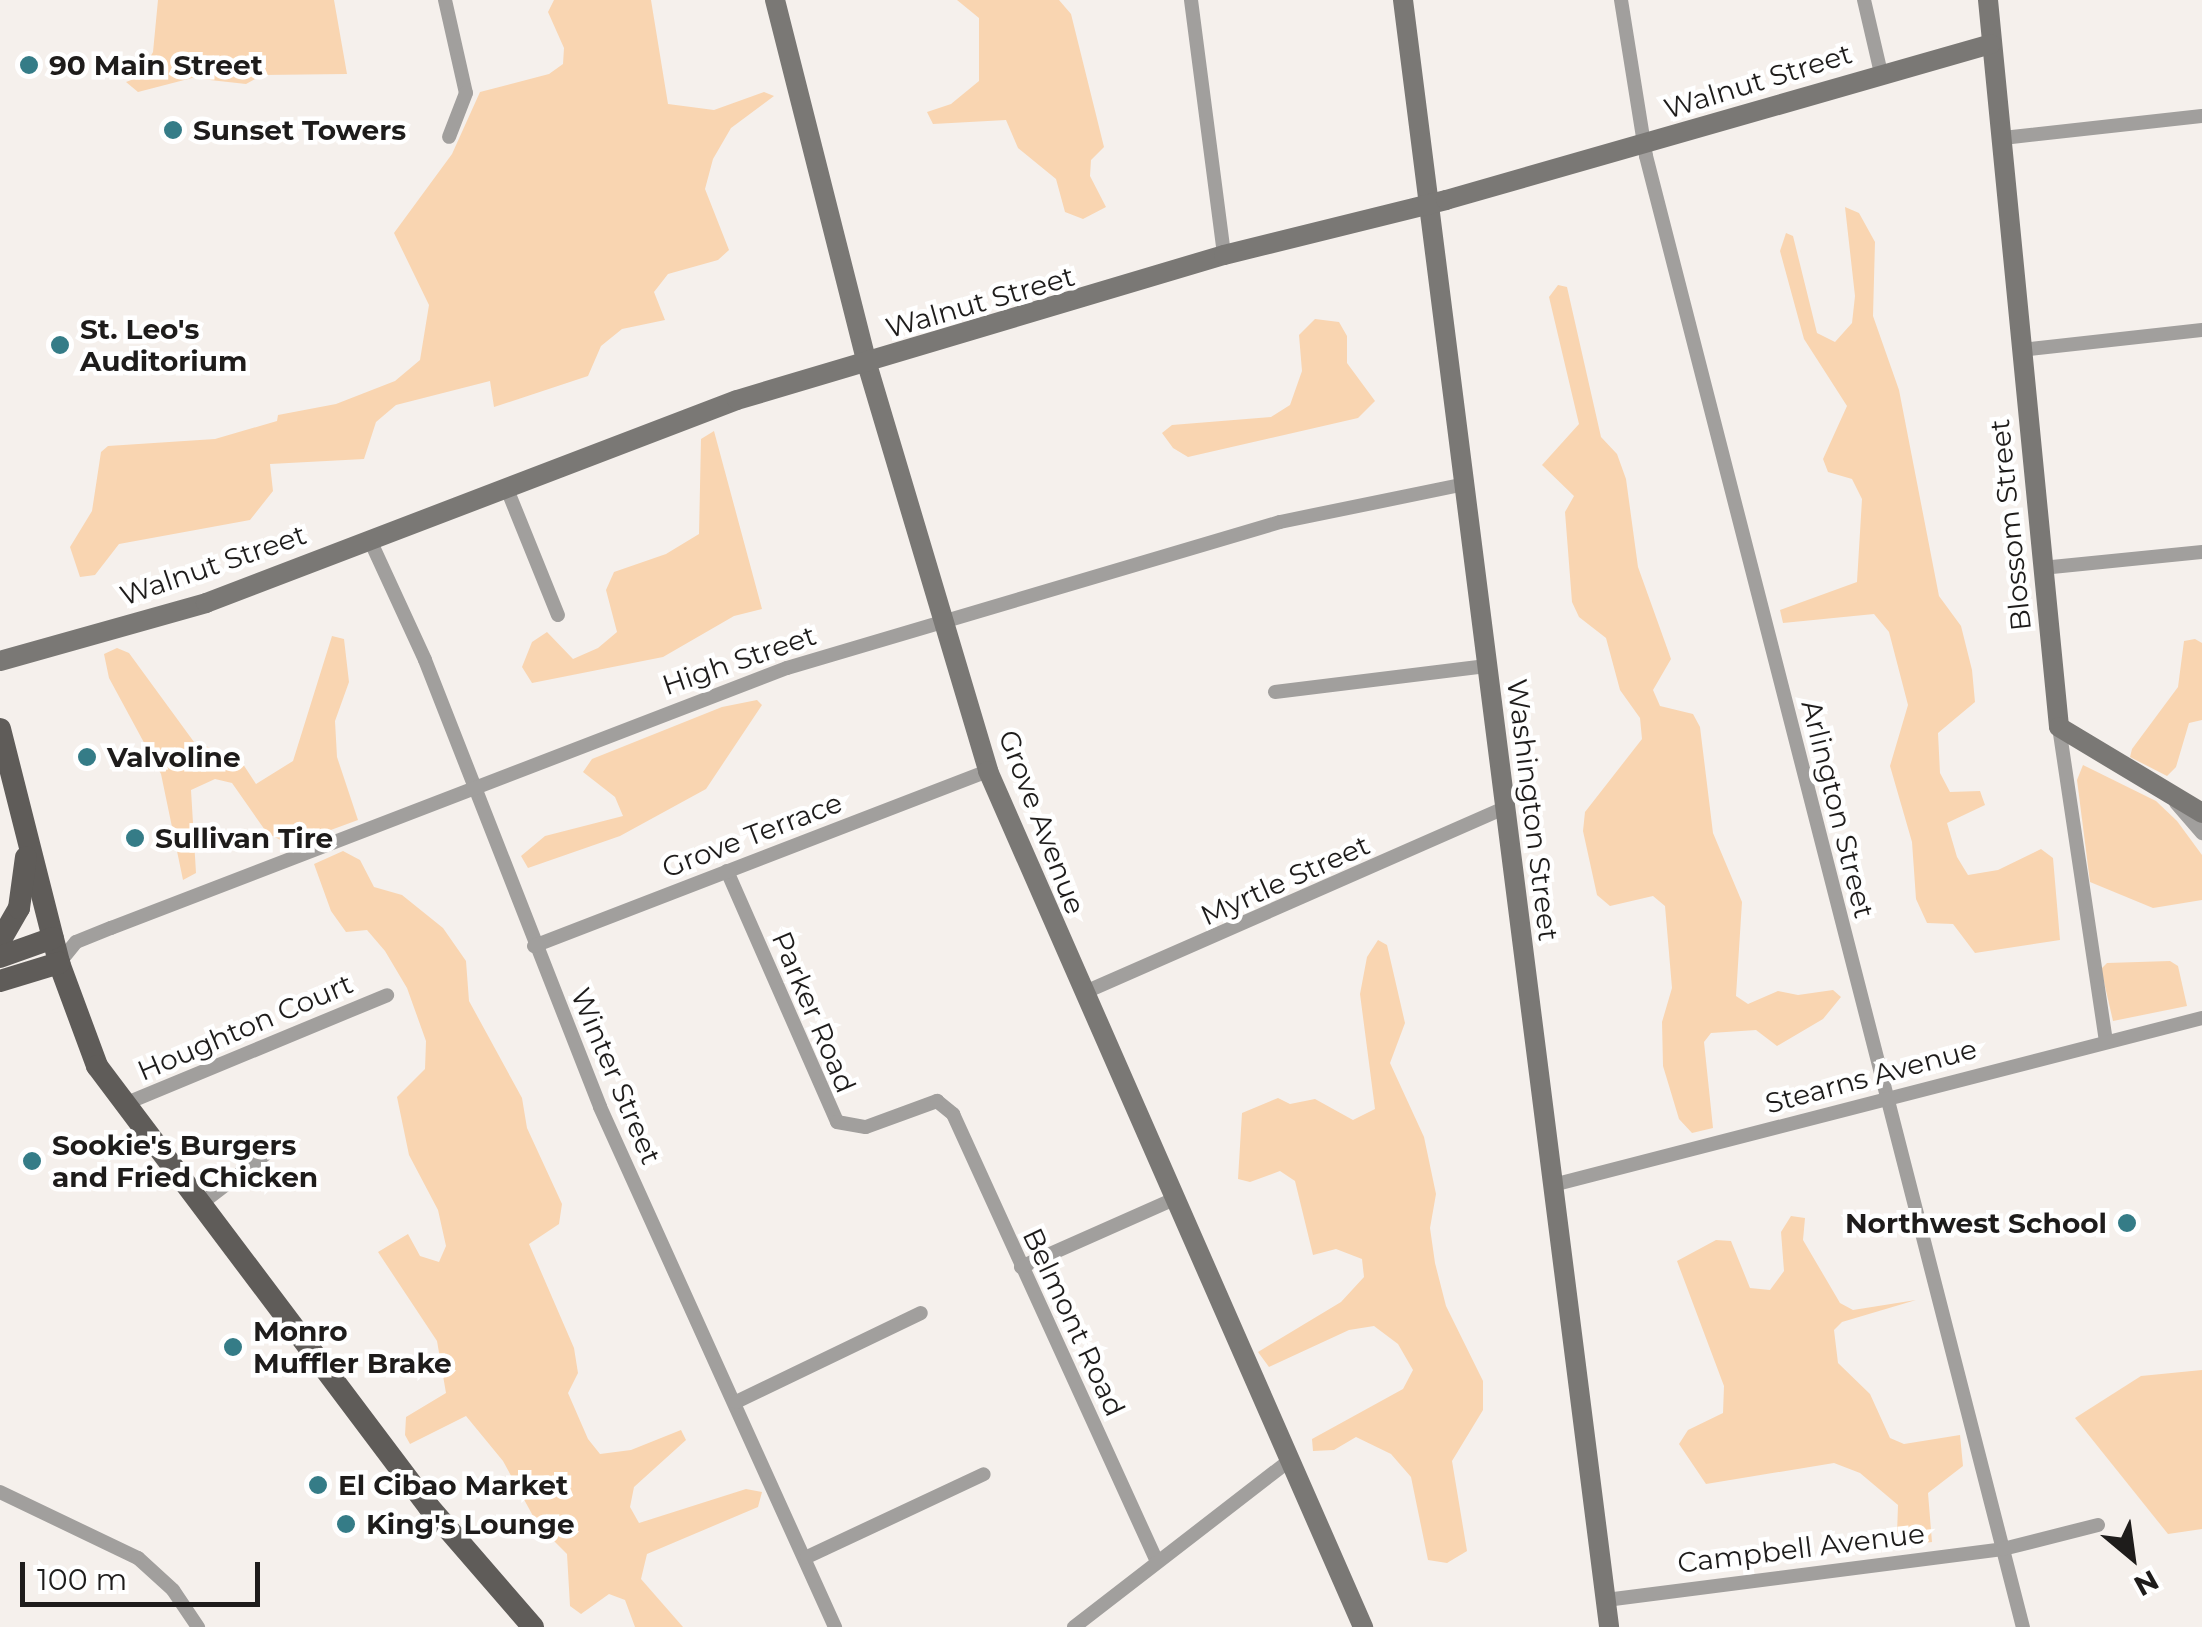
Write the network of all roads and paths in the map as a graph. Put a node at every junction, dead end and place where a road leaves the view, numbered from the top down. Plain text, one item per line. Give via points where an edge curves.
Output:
1 (445, 0) edge
2 (775, 0) edge
3 (1191, 0) edge
4 (1403, 0) edge
5 (1621, 0) edge
6 (1864, 0) edge
7 (1988, 0) edge
8 (1991, 44) junction
9 (1881, 74) junction
10 (2202, 116) edge
11 (449, 137) dead end
12 (2002, 138) junction
13 (1643, 143) junction
14 (1431, 203) junction
15 (1224, 255) junction
16 (2202, 330) edge
17 (2021, 350) junction
18 (867, 364) junction
19 (1465, 484) junction
20 (507, 488) junction
21 (369, 538) junction
22 (2202, 552) edge
23 (2042, 568) junction
24 (558, 615) dead end
25 (943, 622) junction
26 (0, 661) edge
27 (1488, 666) junction
28 (1275, 692) dead end
29 (2059, 727) junction
30 (0, 730) edge
31 (988, 770) junction
32 (2161, 788) junction
33 (473, 790) junction
34 (1505, 808) junction
35 (2202, 813) edge
36 (2202, 833) edge
37 (28, 838) junction
38 (727, 871) junction
39 (64, 940) junction
40 (0, 942) edge
41 (534, 946) junction
42 (0, 958) edge
43 (59, 963) junction
44 (0, 981) edge
45 (1082, 993) junction
46 (387, 995) dead end
47 (2202, 1018) edge
48 (2106, 1042) junction
49 (1886, 1098) junction
50 (945, 1103) joint
51 (122, 1105) junction
52 (267, 1153) dead end
53 (1552, 1185) junction
54 (1177, 1198) junction
55 (202, 1203) junction
56 (1021, 1267) junction
57 (922, 1312) dead end
58 (736, 1402) junction
59 (1289, 1461) junction
60 (984, 1474) dead end
61 (0, 1492) edge
62 (2098, 1525) dead end
63 (2003, 1549) junction
64 (807, 1557) junction
65 (1157, 1562) junction
66 (1606, 1600) junction
67 (198, 1627) edge
68 (533, 1627) edge
69 (835, 1627) edge
70 (1074, 1627) edge
71 (1363, 1627) edge
72 (1609, 1627) edge
73 (2023, 1627) edge

1 - 11 street via 466,93
2 - 18 street, Grove Avenue
3 - 15 street
4 - 14 street, Washington Street
5 - 13 street, Arlington Street
6 - 9 street
7 - 8 street, Blossom Street
8 - 9 street, Walnut Street
8 - 12 street, Blossom Street
9 - 13 street, Walnut Street
10 - 12 street
12 - 17 street, Blossom Street
13 - 14 street, Walnut Street
13 - 49 street, Arlington Street
14 - 15 street, Walnut Street
14 - 19 street, Washington Street
15 - 18 street, Walnut Street
16 - 17 street
17 - 23 street, Blossom Street
18 - 20 street, Walnut Street via 689,416
18 - 25 street, Grove Avenue
19 - 25 street, High Street via 1280,522
19 - 27 street, Washington Street
20 - 21 street, Walnut Street
20 - 24 street
21 - 26 street, Walnut Street via 206,603
21 - 33 street, Winter Street
22 - 23 street
23 - 29 street, Blossom Street
25 - 31 street, Grove Avenue
25 - 33 street, High Street via 788,668
27 - 28 street
27 - 34 street, Washington Street
29 - 32 street
29 - 48 street, Blossom Street
30 - 37 main road
31 - 38 street, Grove Terrace
31 - 45 street, Grove Avenue
32 - 35 street
32 - 36 street
33 - 39 street, High Street
33 - 41 street, Winter Street
34 - 45 street, Myrtle Street
34 - 53 street, Washington Street
37 - 39 main road
37 - 40 main road via 19,908
38 - 41 street, Grove Terrace
38 - 50 street, Parker Road via 837,1122 866,1127
39 - 42 main road
39 - 43 main road
41 - 58 street, Winter Street
43 - 44 main road
43 - 51 main road via 85,1040
45 - 54 street, Grove Avenue
46 - 51 street, Houghton Court
47 - 48 street, Stearns Avenue
48 - 49 street, Stearns Avenue
49 - 53 street, Stearns Avenue
49 - 63 street, Arlington Street
50 - 56 street, Belmont Road
51 - 55 main road
52 - 55 street
53 - 66 street, Washington Street
54 - 56 street
54 - 59 street, Grove Avenue
55 - 68 main road via 429,1507
56 - 65 street, Belmont Road
57 - 58 street
58 - 64 street, Winter Street
59 - 65 street
59 - 71 street, Grove Avenue
60 - 64 street
61 - 67 street via 138,1558 173,1590
62 - 63 street, Campbell Avenue
63 - 66 street, Campbell Avenue
63 - 73 street, Arlington Street
64 - 69 street, Winter Street
65 - 70 street
66 - 72 street, Washington Street

